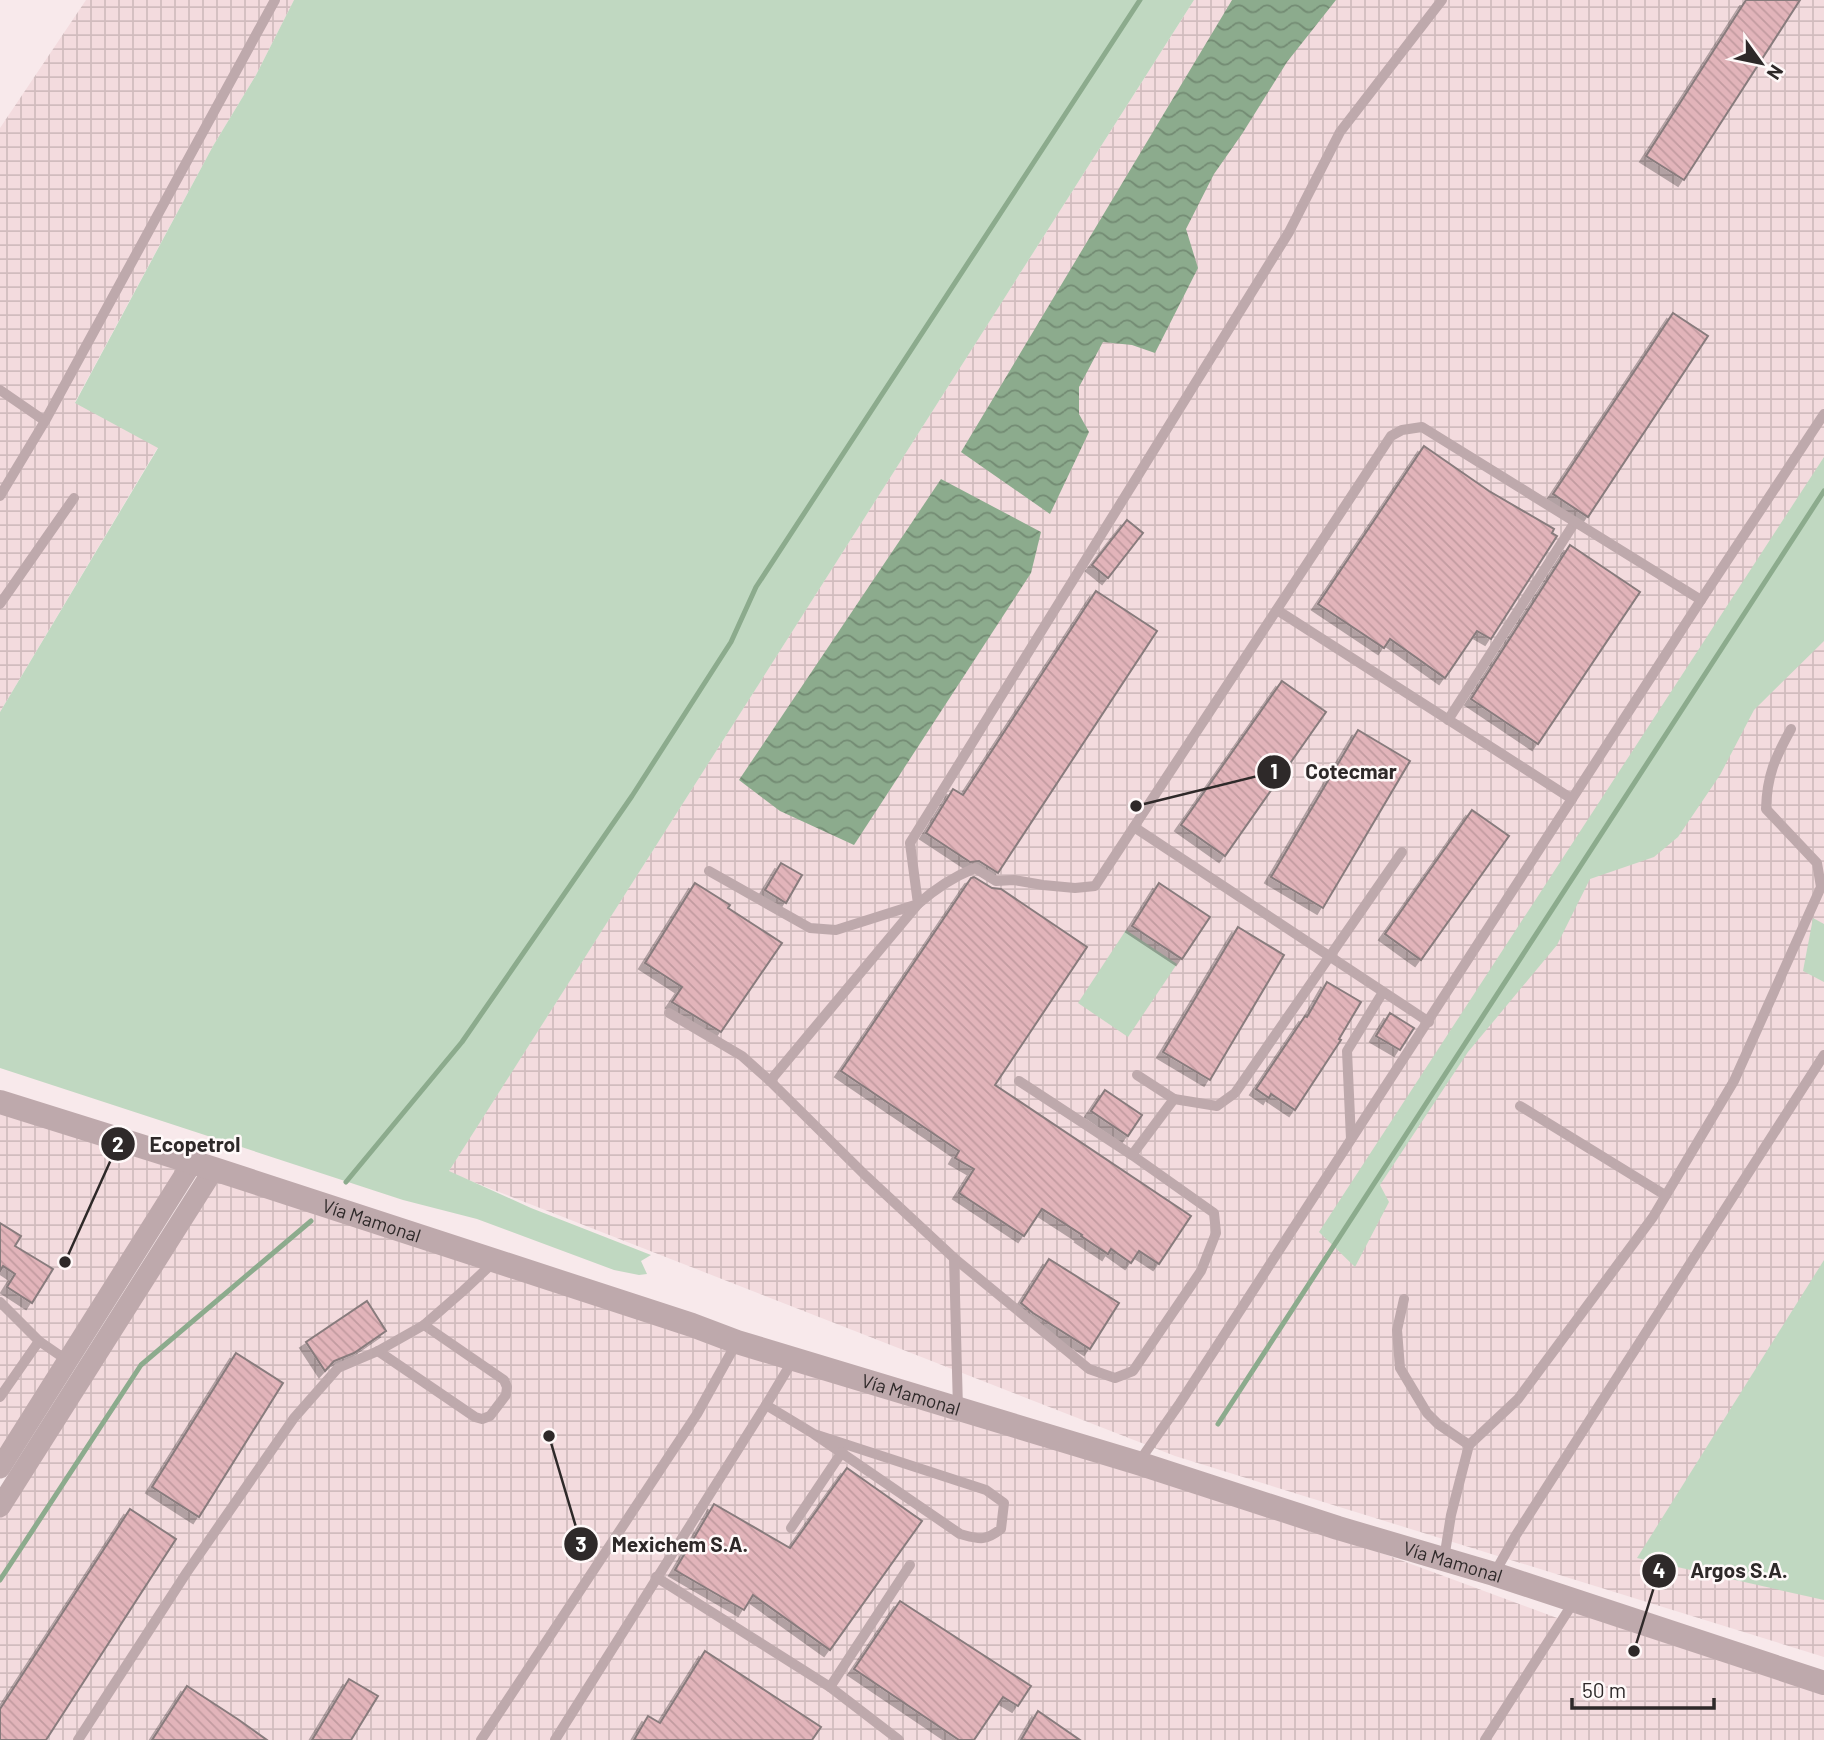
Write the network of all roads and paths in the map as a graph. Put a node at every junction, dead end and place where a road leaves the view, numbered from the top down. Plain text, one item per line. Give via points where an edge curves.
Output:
1 (275, 0) edge
2 (1442, 0) edge
3 (0, 390) edge
4 (1824, 414) edge
5 (45, 421) junction
6 (0, 496) edge
7 (74, 498) dead end
8 (1575, 522) junction
9 (1701, 600) junction
10 (0, 604) edge
11 (1278, 610) junction
12 (1448, 720) junction
13 (1791, 729) dead end
14 (1572, 799) junction
15 (1134, 827) junction
16 (1402, 852) dead end
17 (709, 871) dead end
18 (918, 904) junction
19 (1328, 956) junction
20 (1383, 992) junction
21 (669, 1013) dead end
22 (1429, 1022) junction
23 (1824, 1055) edge
24 (1137, 1075) dead end
25 (770, 1081) junction
26 (1019, 1081) dead end
27 (1174, 1099) junction
28 (0, 1102) edge
29 (1520, 1106) dead end
30 (1351, 1139) junction
31 (1132, 1155) junction
32 (203, 1166) junction
33 (1665, 1195) junction
34 (954, 1258) junction
35 (495, 1261) junction
36 (1404, 1299) dead end
37 (0, 1303) edge
38 (424, 1325) junction
39 (39, 1341) junction
40 (737, 1342) junction
41 (378, 1352) junction
42 (793, 1359) junction
43 (68, 1361) junction
44 (2, 1391) edge
45 (766, 1405) junction
46 (958, 1409) junction
47 (814, 1434) junction
48 (1469, 1445) junction
49 (842, 1452) junction
50 (1138, 1463) junction
51 (0, 1468) edge
52 (0, 1507) edge
53 (791, 1528) dead end
54 (1444, 1559) junction
55 (910, 1565) dead end
56 (1494, 1574) junction
57 (656, 1577) junction
58 (1575, 1600) junction
59 (1824, 1683) edge
60 (830, 1687) junction
61 (78, 1740) edge
62 (481, 1740) edge
63 (555, 1740) edge
64 (900, 1740) edge
65 (1485, 1740) edge

1 - 5 lane
2 - 18 lane via 1340,132 1289,232 910,843
3 - 5 lane
4 - 9 lane
5 - 6 lane
7 - 10 lane
8 - 9 lane
8 - 11 lane via 1422,427 1402,429 1391,436
8 - 12 lane
9 - 14 lane
11 - 12 lane
11 - 15 lane
12 - 14 lane
13 - 33 lane via 1774,760 1766,809 1817,863 1821,887 1734,1082
14 - 22 lane
15 - 18 lane via 1093,888 996,881 975,868 936,888
15 - 19 lane
16 - 19 lane
17 - 18 lane via 810,928 836,930
18 - 25 lane
19 - 20 lane
19 - 27 lane via 1235,1093 1217,1106
20 - 22 lane
20 - 30 lane via 1347,1051
21 - 25 lane via 742,1056
22 - 30 lane
23 - 56 lane
24 - 27 lane
25 - 34 lane
26 - 31 lane
27 - 31 lane
28 - 32 street, Vía Mamonal
29 - 33 lane
30 - 50 lane
31 - 34 lane via 1214,1213 1216,1233 1201,1271 1133,1371 1115,1378 1089,1369
32 - 35 street, Vía Mamonal
32 - 43 street
32 - 52 street
33 - 48 lane via 1518,1399
34 - 46 lane
35 - 38 lane
35 - 40 street, Vía Mamonal
36 - 48 lane via 1397,1330 1400,1368 1427,1413
37 - 39 lane
38 - 41 lane
38 - 41 lane via 504,1380 506,1395 490,1416 475,1417
39 - 43 lane
39 - 44 lane
40 - 42 street, Vía Mamonal
40 - 62 lane via 697,1414
41 - 61 lane via 338,1368 294,1418
42 - 45 lane
42 - 46 street, Vía Mamonal
43 - 51 street
45 - 47 lane
45 - 57 lane
46 - 50 street, Vía Mamonal
47 - 49 lane
47 - 49 lane via 986,1490 1004,1503 1002,1529 990,1538 960,1534
48 - 54 lane
49 - 53 lane
50 - 54 street, Vía Mamonal
54 - 56 street, Vía Mamonal
55 - 60 lane
56 - 58 street, Vía Mamonal
57 - 60 lane
57 - 63 lane
58 - 59 street, Vía Mamonal
58 - 65 lane
60 - 64 lane

